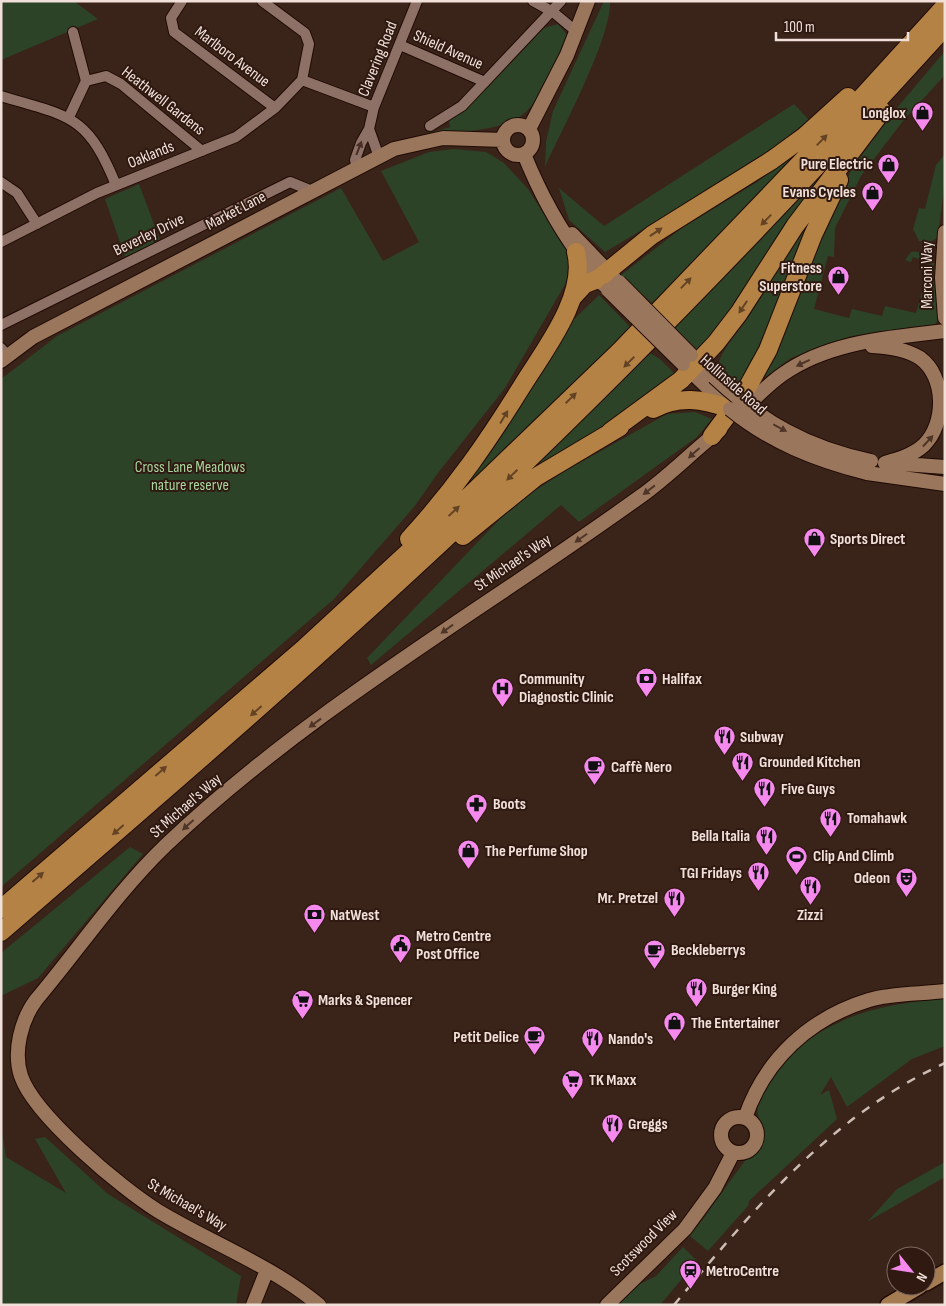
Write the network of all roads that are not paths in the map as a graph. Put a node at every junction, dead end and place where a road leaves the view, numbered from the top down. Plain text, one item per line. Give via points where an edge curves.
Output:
1 (182, 1) edge
2 (262, 1) edge
3 (404, 1) edge
4 (533, 1) edge
5 (561, 1) edge
6 (588, 1) edge
7 (416, 4) edge
8 (553, 12) junction
9 (943, 19) edge
10 (73, 32) dead end
11 (577, 32) junction
12 (400, 45) junction
13 (302, 80) junction
14 (86, 81) junction
15 (485, 82) junction
16 (1, 96) edge
17 (374, 107) junction
18 (275, 108) junction
19 (69, 117) junction
20 (430, 126) dead end
21 (869, 127) junction
22 (368, 129) junction
23 (529, 129) junction
24 (503, 140) junction
25 (202, 150) junction
26 (524, 154) junction
27 (379, 157) junction
28 (357, 168) junction
29 (1, 182) edge
30 (116, 185) junction
31 (312, 191) junction
32 (558, 219) junction
33 (37, 224) junction
34 (945, 232) edge
35 (1, 242) edge
36 (576, 252) junction
37 (608, 280) junction
38 (570, 301) junction
39 (945, 318) edge
40 (1, 326) edge
41 (945, 331) edge
42 (849, 346) junction
43 (4, 355) edge
44 (691, 363) junction
45 (708, 388) junction
46 (730, 409) joint
47 (610, 432) junction
48 (712, 436) junction
49 (875, 465) junction
50 (945, 467) edge
51 (945, 484) edge
52 (305, 667) junction
53 (262, 684) junction
54 (1, 909) edge
55 (1, 932) edge
56 (945, 991) edge
57 (745, 1118) junction
58 (733, 1152) junction
59 (267, 1270) junction
60 (903, 1296) edge
61 (252, 1305) edge
62 (319, 1305) edge
63 (607, 1305) edge
64 (888, 1305) edge

1 - 18 street, Marlboro Avenue via 171,18 174,32
2 - 13 street via 305,33 309,44
3 - 7 street
4 - 8 street
5 - 8 street
6 - 11 street
7 - 12 street, Clavering Road
8 - 11 street
8 - 15 street
9 - 21 highway via 923,60
37 -> 9 highway via 652,235 772,160 840,104 897,46
9 -> 52 highway via 794,190 632,360 432,552
53 -> 9 highway via 384,577 620,351
10 - 14 street
11 - 23 street
12 - 15 street, Shield Avenue
12 - 17 street, Clavering Road
13 - 17 street
13 - 18 street, Oaklands
14 - 19 street
14 - 25 street, Heathwell Gardens via 106,76 120,84
15 - 20 street via 462,106
16 - 19 street
17 - 22 street, Clavering Road
18 - 25 street, Oaklands via 236,137
19 - 30 street via 88,132 104,154
21 -> 44 highway via 795,226 728,328
21 - 48 highway via 835,188 768,350 746,390
22 - 27 street
28 -> 22 street, Clavering Road via 355,160
23 - 24 street via 520,124 510,127
23 - 26 street via 533,143
24 - 26 street via 510,153
24 - 27 street, Market Lane via 443,138 394,149
25 - 30 street, Oaklands
26 - 32 street, Hollinside Road via 540,190
27 - 28 street, Market Lane
28 - 31 street, Market Lane
29 - 33 street via 17,193
30 - 33 street, Oaklands
31 - 40 street, Beverley Drive via 290,182
31 - 43 street, Market Lane
32 - 36 street, Hollinside Road
32 - 37 street, Hollinside Road
33 - 35 street, Oaklands
34 - 39 street, Marconi Way via 942,278
36 - 37 street, Hollinside Road
36 - 38 highway via 579,266
37 - 38 highway via 585,284
37 - 44 street, Hollinside Road, bridge
53 -> 38 highway via 298,641 396,552 455,487 554,338
41 - 42 street, St Michael's Way via 884,338
42 -> 48 street, St Michael's Way via 783,374
49 -> 42 street via 914,452 930,439 942,415 942,391 932,369 912,353 891,348
44 - 45 street, Hollinside Road
44 - 47 highway via 667,391
45 - 46 highway
45 - 47 highway via 684,399 670,401
45 -> 49 street, Hollinside Road, bridge via 749,408 782,430
46 - 49 street, Hollinside Road, bridge via 758,429 824,462
47 - 52 highway via 508,498 375,612
48 -> 59 street, St Michael's Way via 642,495 353,695 208,808 165,846 136,878 26,1016 18,1056 21,1076 33,1098 70,1138 111,1177 151,1206
49 - 50 street, Hollinside Road
49 - 51 street, Hollinside Road
52 -> 55 highway
54 -> 53 highway
56 - 57 street via 871,999 835,1013 801,1035 772,1062
57 - 58 street via 731,1120 722,1132 725,1146
57 - 58 street via 756,1127 755,1143 746,1152
58 - 63 street, Scotswood View via 715,1188 685,1229
59 - 61 street
59 - 62 street via 294,1285
60 - 64 main road

